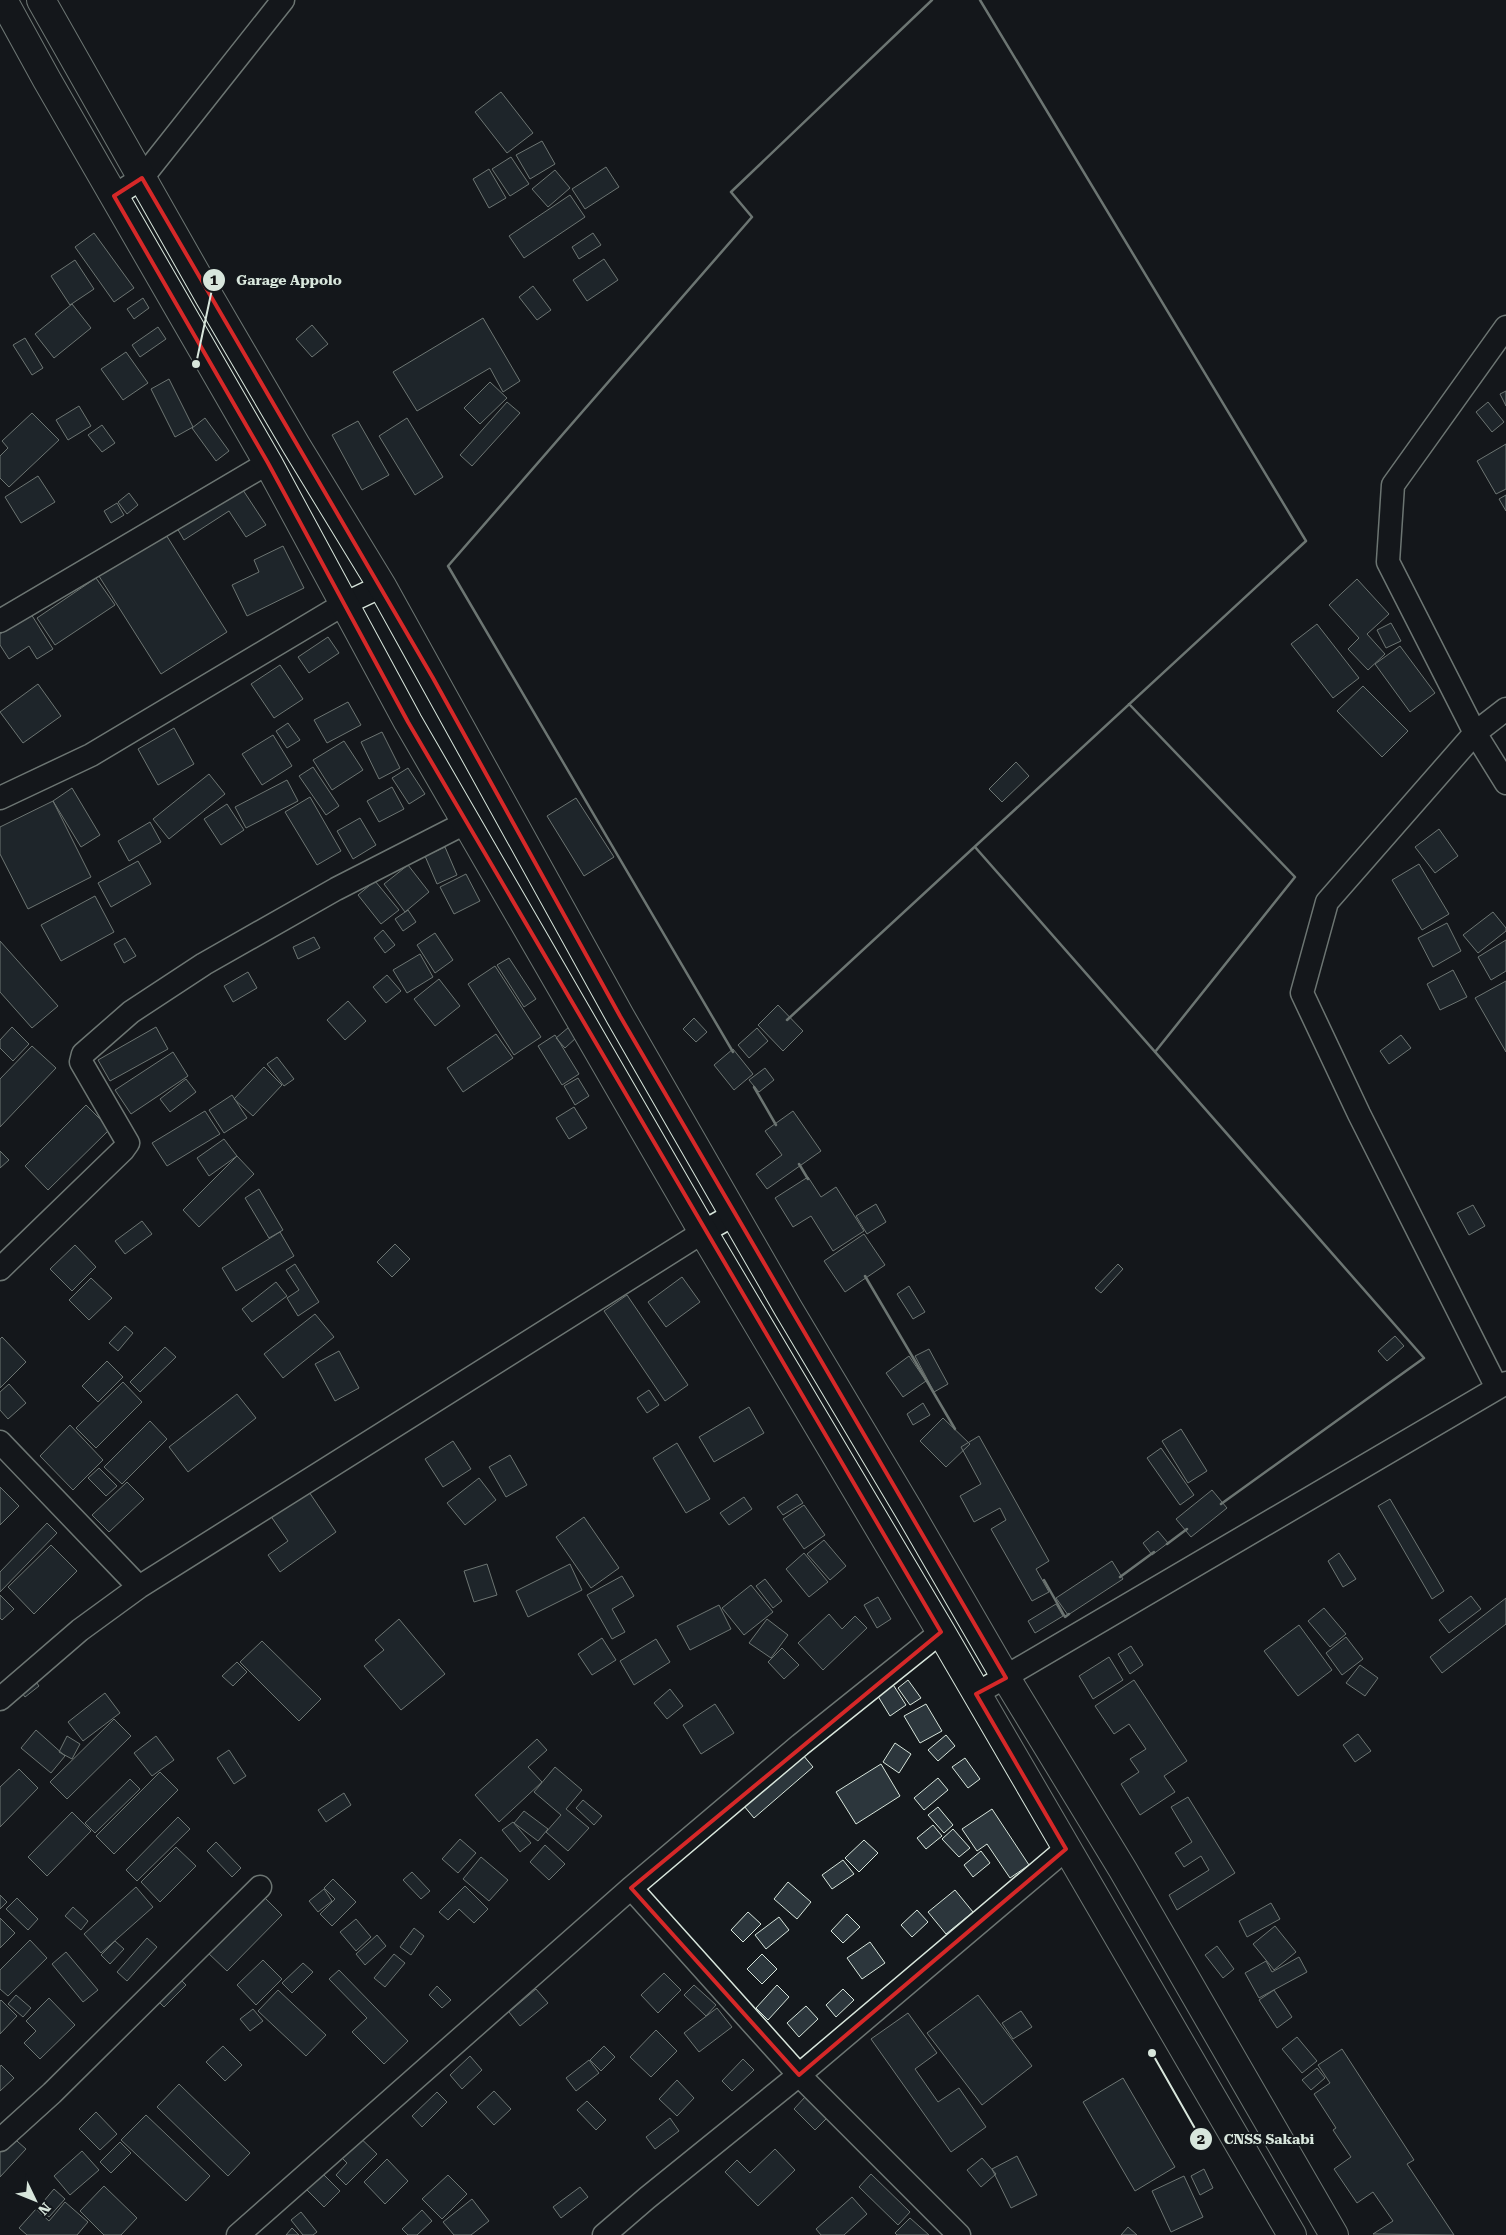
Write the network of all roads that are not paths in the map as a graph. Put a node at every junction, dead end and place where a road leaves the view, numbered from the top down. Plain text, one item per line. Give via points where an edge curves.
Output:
1 (3, 0) edge
2 (42, 0) edge
3 (283, 0) edge
4 (142, 178) junction
5 (114, 196) junction
6 (1506, 328) edge
7 (268, 463) junction
8 (382, 586) junction
9 (344, 604) junction
10 (0, 621) edge
11 (1506, 709) edge
12 (1475, 733) junction
13 (1506, 783) edge
14 (0, 798) edge
15 (466, 822) junction
16 (735, 1214) junction
17 (703, 1232) junction
18 (0, 1269) edge
19 (1501, 1386) edge
20 (0, 1442) edge
21 (139, 1587) junction
22 (940, 1632) junction
23 (1006, 1678) junction
24 (976, 1694) junction
25 (0, 1699) edge
26 (1066, 1849) junction
27 (260, 1887) dead end
28 (631, 1888) junction
29 (799, 2075) junction
30 (0, 2140) edge
31 (238, 2235) edge
32 (604, 2235) edge
33 (959, 2235) edge
34 (1292, 2235) edge
35 (1334, 2235) edge

1 - 5 main road
2 - 4 main road
3 - 4 street
4 - 5 street
4 - 8 main road via 286,429
5 - 7 main road
6 - 12 street via 1393,485 1388,562
7 - 9 main road
7 - 10 street
8 - 9 street
8 - 16 main road via 620,1016
9 - 14 street via 91,755
9 - 15 main road
11 - 12 street
12 - 13 street
12 - 19 street via 1327,902 1302,993 1359,1114
15 - 17 main road
15 - 18 street via 336,889 204,964 131,1012 82,1054 81,1062 128,1143
16 - 17 street
16 - 23 main road
17 - 21 street
17 - 22 main road
19 - 23 street
20 - 21 street
21 - 25 street via 80,1630
22 - 24 main road
22 - 28 street
23 - 24 street
23 - 35 main road via 1123,1870
24 - 26 main road
26 - 29 street
26 - 34 main road
27 - 30 street via 52,2093
28 - 29 street
28 - 31 street
29 - 32 street
29 - 33 street

